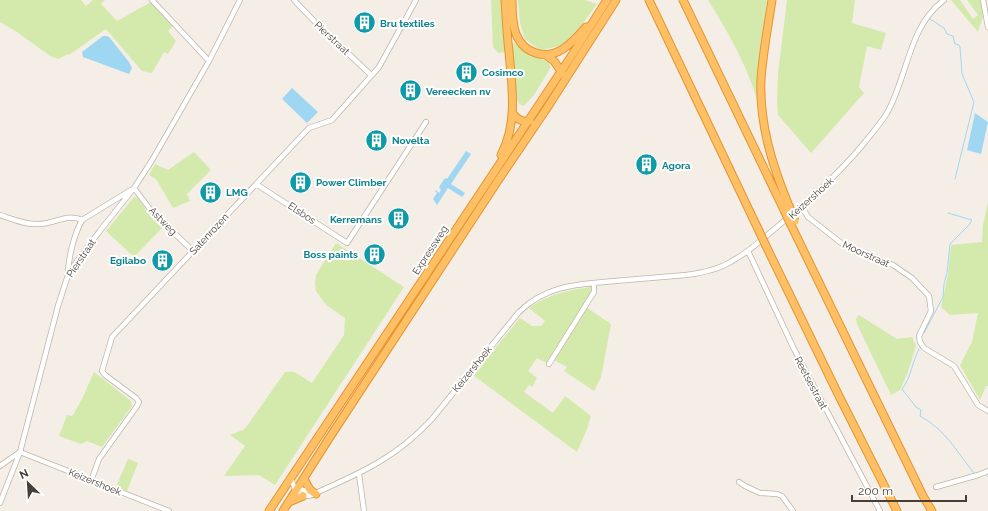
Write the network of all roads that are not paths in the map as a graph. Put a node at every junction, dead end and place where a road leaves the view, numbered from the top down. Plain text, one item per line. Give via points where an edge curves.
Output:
1 (152, 0) edge
2 (240, 0) edge
3 (294, 0) edge
4 (416, 0) edge
5 (505, 0) edge
6 (512, 0) edge
7 (616, 0) edge
8 (649, 0) edge
9 (683, 0) edge
10 (772, 0) edge
11 (944, 0) edge
12 (983, 0) edge
13 (605, 3) edge
14 (988, 27) edge
15 (546, 54) junction
16 (209, 61) junction
17 (562, 71) junction
18 (371, 75) junction
19 (564, 80) junction
20 (513, 114) junction
21 (540, 119) junction
22 (426, 122) dead end
23 (528, 122) junction
24 (494, 172) junction
25 (256, 184) junction
26 (134, 188) junction
27 (802, 207) junction
28 (786, 208) junction
29 (0, 215) edge
30 (82, 220) junction
31 (193, 251) junction
32 (748, 251) junction
33 (68, 275) junction
34 (594, 283) junction
35 (549, 364) dead end
36 (988, 411) edge
37 (20, 452) junction
38 (0, 466) edge
39 (988, 471) edge
40 (359, 474) junction
41 (291, 478) junction
42 (304, 479) junction
43 (91, 481) junction
44 (739, 482) dead end
45 (285, 487) junction
46 (936, 487) dead end
47 (296, 489) junction
48 (316, 494) junction
49 (303, 496) junction
50 (289, 502) junction
51 (0, 503) edge
52 (169, 511) edge
53 (269, 511) edge
54 (283, 511) edge
55 (364, 511) edge
56 (794, 511) edge
57 (880, 511) edge
58 (898, 511) edge
59 (932, 511) edge

1 - 16 street
2 - 16 street, Pierstraat
3 - 18 street, Pierstraat
4 - 18 street, Satenrozen via 382,63
5 - 20 highway
6 - 15 highway via 514,26 518,38 529,50
7 - 19 highway, Expressweg
8 - 58 highway, bridge via 838,394
9 - 28 highway
10 - 28 highway via 762,69 762,110 764,130
11 - 27 street, Keizershoek via 922,24 894,99 879,125 832,179
12 - 14 street
13 - 15 highway via 573,41 562,49
13 - 17 highway, Expressweg
15 - 17 highway
16 - 26 street, Pierstraat
17 - 19 highway
17 - 23 highway, Expressweg
18 - 25 street, Satenrozen via 332,120 310,127
19 - 21 highway, Expressweg
20 - 23 highway via 518,120
20 - 24 highway via 507,143
21 - 23 highway
21 - 42 highway, Expressweg
22 - 25 street, Elsbos via 347,243
23 - 24 highway, Expressweg
24 - 41 highway, Expressweg
25 - 31 street, Satenrozen
26 - 30 street
26 - 31 street, Astweg via 153,213
26 - 33 street, Pierstraat
27 - 32 street, Keizershoek
27 - 36 street, Moorstraat via 808,217 845,246 893,265 912,278 929,296 931,311 918,336 920,342 924,348 954,366 974,400
28 - 59 highway, bridge via 796,236
29 - 30 street via 36,224 75,217
30 - 33 street via 68,265
31 - 43 street, Satenrozen via 111,339 102,371 139,402 99,460
32 - 34 street, Keizershoek via 724,265 703,272
32 - 57 street, Reetsestraat via 794,349
33 - 37 street, Pierstraat
34 - 35 street via 594,292
34 - 40 street, Keizershoek via 563,287 546,293 528,304 425,427 393,454
37 - 38 street
37 - 43 street, Keizershoek
37 - 51 street, Pierstraat
39 - 46 street
40 - 48 street, Keizershoek
40 - 55 street
41 - 45 highway, Expressweg
41 - 47 street
42 - 47 highway, Expressweg
42 - 48 highway via 310,490
43 - 52 street, Keizershoek
44 - 56 street via 760,493 782,496
45 - 47 street
45 - 53 highway, Expressweg
47 - 48 street
47 - 49 street
47 - 50 highway, Expressweg
48 - 49 street, Keizershoek
49 - 50 highway
50 - 54 highway, Expressweg

